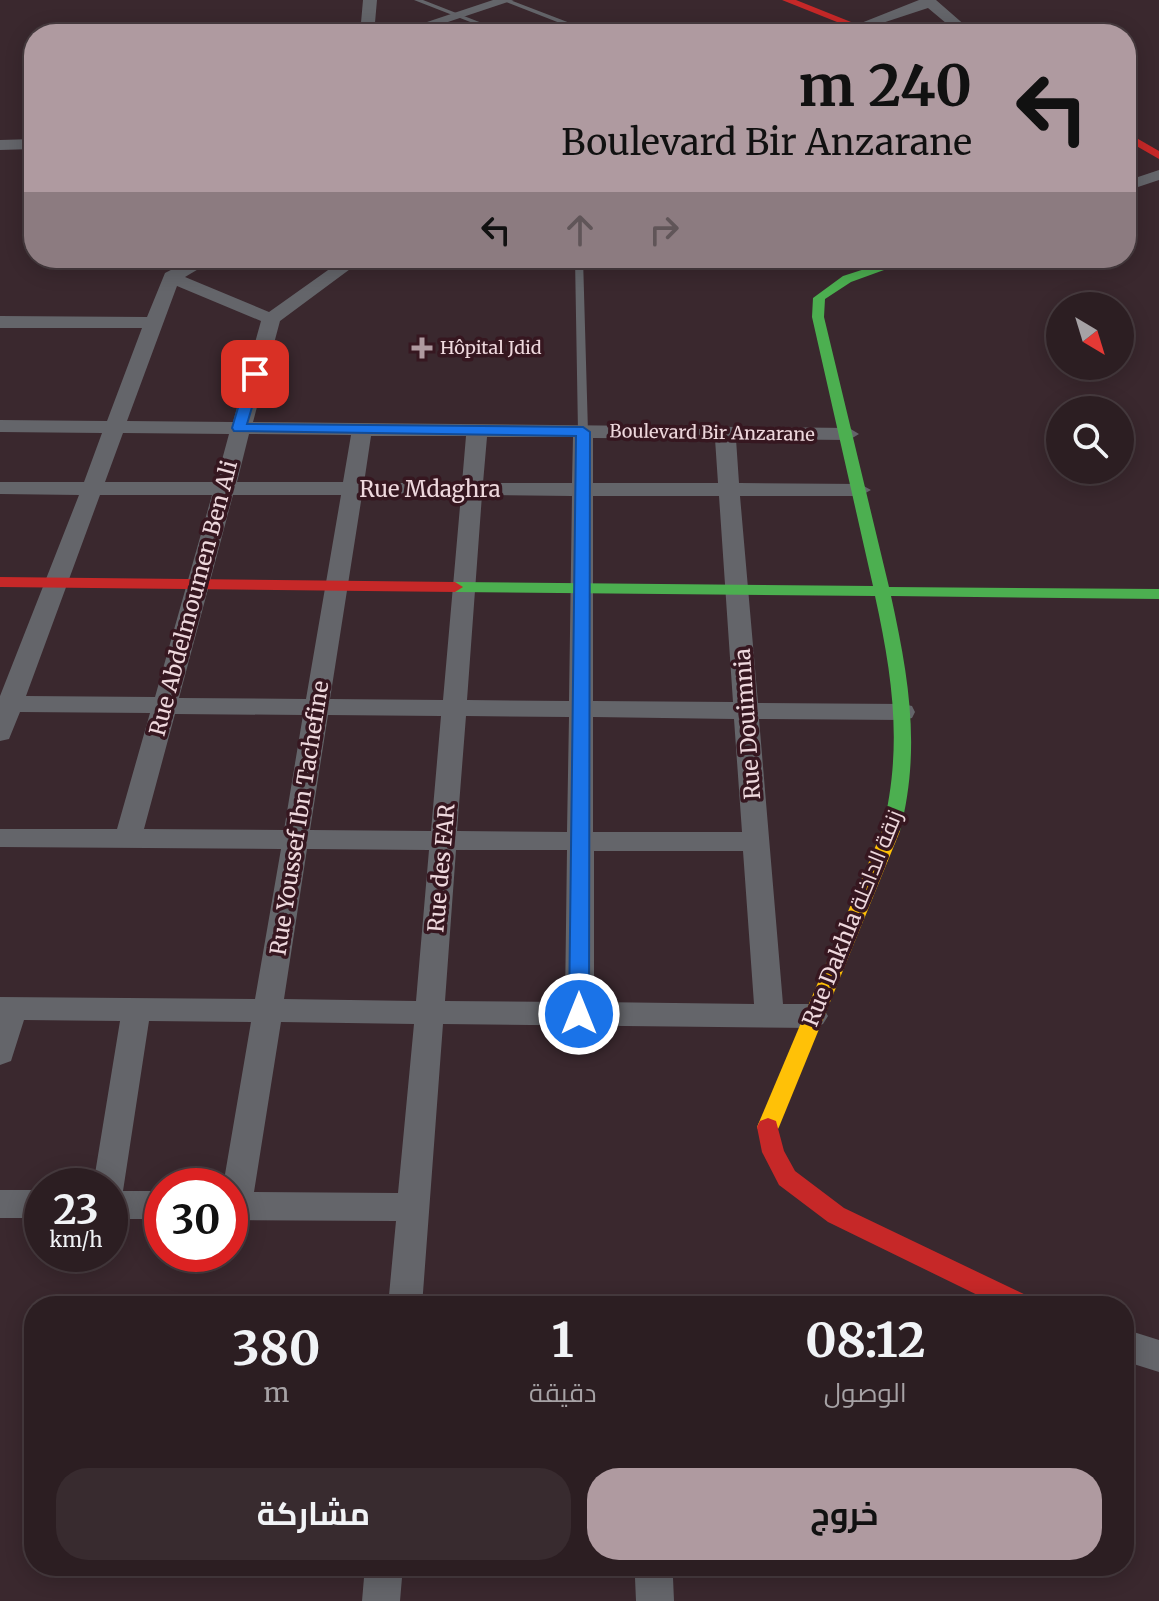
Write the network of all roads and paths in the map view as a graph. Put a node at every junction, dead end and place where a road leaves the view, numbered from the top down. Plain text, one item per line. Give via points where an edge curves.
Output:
1 (389, 0) edge
2 (417, 0) edge
3 (505, 0) edge
4 (787, 0) edge
5 (928, 2) edge
6 (370, 3) edge
7 (458, 15) junction
8 (368, 24) edge
9 (434, 24) edge
10 (481, 24) edge
11 (568, 24) edge
12 (849, 24) edge
13 (882, 24) edge
14 (956, 24) edge
15 (1136, 141) edge
16 (24, 144) edge
17 (0, 145) edge
18 (1159, 156) edge
19 (1159, 175) edge
20 (1136, 183) edge
21 (189, 268) edge
22 (342, 268) edge
23 (579, 268) edge
24 (882, 268) edge
25 (171, 277) junction
26 (271, 319) junction
27 (0, 322) edge
28 (154, 323) junction
29 (0, 426) edge
30 (115, 427) junction
31 (239, 428) junction
32 (362, 429) junction
33 (477, 431) junction
34 (583, 432) junction
35 (725, 433) junction
36 (849, 434) junction
37 (0, 488) edge
38 (92, 488) junction
39 (223, 489) junction
40 (352, 489) junction
41 (472, 489) junction
42 (582, 489) junction
43 (729, 490) junction
44 (860, 490) junction
45 (0, 582) edge
46 (57, 582) junction
47 (197, 584) junction
48 (336, 585) junction
49 (464, 587) junction
50 (582, 588) junction
51 (737, 589) junction
52 (882, 591) junction
53 (1159, 594) edge
54 (5, 704) edge
55 (164, 706) junction
56 (317, 707) junction
57 (454, 708) junction
58 (581, 709) junction
59 (746, 711) junction
60 (903, 712) junction
61 (0, 733) edge
62 (0, 838) edge
63 (128, 839) junction
64 (295, 840) junction
65 (443, 840) junction
66 (581, 841) junction
67 (756, 842) junction
68 (6, 1008) edge
69 (136, 1009) junction
70 (267, 1010) junction
71 (429, 1012) junction
72 (579, 1014) junction
73 (769, 1015) junction
74 (813, 1016) junction
75 (0, 1053) edge
76 (112, 1168) edge
77 (240, 1168) edge
78 (0, 1204) edge
79 (24, 1204) edge
80 (248, 1206) edge
81 (414, 1207) junction
82 (406, 1296) edge
83 (1003, 1296) edge
84 (1134, 1348) edge
85 (1159, 1356) edge
86 (383, 1576) edge
87 (381, 1601) edge

1 - 6 street
2 - 7 lane
3 - 7 street
3 - 11 lane
4 - 12 street
5 - 13 street
5 - 14 street
6 - 8 street
7 - 9 street
7 - 10 lane
15 - 18 street
16 - 17 street
19 - 20 street
21 - 25 street
22 - 26 street
23 - 34 lane
24 - 36 street, Rue Dakhla زنقة الداخلة via 825,290 818,301
25 - 26 street
25 - 28 street
26 - 31 street, Rue Abdelmoumen Ben Ali
27 - 28 street
28 - 30 street
29 - 30 street, Boulevard Bir Anzarane
30 - 31 street, Boulevard Bir Anzarane
30 - 38 street
31 - 32 street, Boulevard Bir Anzarane
31 - 39 street, Rue Abdelmoumen Ben Ali
32 - 33 street, Boulevard Bir Anzarane
32 - 40 street, Rue Youssef Ibn Tachefine
33 - 34 street, Boulevard Bir Anzarane
33 - 41 street, Rue des FAR
34 - 35 street, Boulevard Bir Anzarane
34 - 42 street
35 - 36 street, Boulevard Bir Anzarane
35 - 43 street, Rue Douimnia
36 - 44 street, Rue Dakhla زنقة الداخلة
37 - 38 street, Rue Mdaghra
38 - 39 street, Rue Mdaghra
38 - 46 street
39 - 40 street, Rue Mdaghra
39 - 47 street, Rue Abdelmoumen Ben Ali
40 - 41 street, Rue Mdaghra
40 - 48 street, Rue Youssef Ibn Tachefine
41 - 42 street, Rue Mdaghra
41 - 49 street, Rue des FAR
42 - 43 street, Rue Mdaghra
42 - 50 street
43 - 44 street, Rue Mdaghra
43 - 51 street, Rue Douimnia
44 - 52 street, Rue Dakhla زنقة الداخلة
45 - 46 street
46 - 47 street
46 - 54 street
47 - 48 street
47 - 55 street, Rue Abdelmoumen Ben Ali
48 - 49 street
48 - 56 street, Rue Youssef Ibn Tachefine
49 - 50 street
49 - 57 street, Rue des FAR
50 - 51 street
50 - 58 street
51 - 52 street
51 - 59 street, Rue Douimnia
52 - 53 street
52 - 60 street, Rue Dakhla زنقة الداخلة
54 - 55 street
54 - 61 street
55 - 56 street
55 - 63 street, Rue Abdelmoumen Ben Ali
56 - 57 street
56 - 64 street, Rue Youssef Ibn Tachefine
57 - 58 street
57 - 65 street, Rue des FAR
58 - 59 street
58 - 66 street
59 - 60 street
59 - 67 street, Rue Douimnia
60 - 74 street, Rue Dakhla زنقة الداخلة via 899,806
62 - 63 street
63 - 64 street
64 - 65 street
64 - 70 street, Rue Youssef Ibn Tachefine
65 - 66 street
65 - 71 street, Rue des FAR
66 - 67 street
66 - 72 street
67 - 73 street, Rue Douimnia
68 - 69 street
68 - 75 street
69 - 70 street
69 - 76 street
70 - 71 street
70 - 77 street, Rue Youssef Ibn Tachefine
71 - 72 street
71 - 81 street, Rue des FAR
72 - 73 street
73 - 74 street
74 - 83 street, Rue Dakhla زنقة الداخلة via 768,1126 773,1152 787,1178 836,1215
78 - 79 street
80 - 81 street
81 - 82 street, Rue des FAR
84 - 85 street
86 - 87 street

